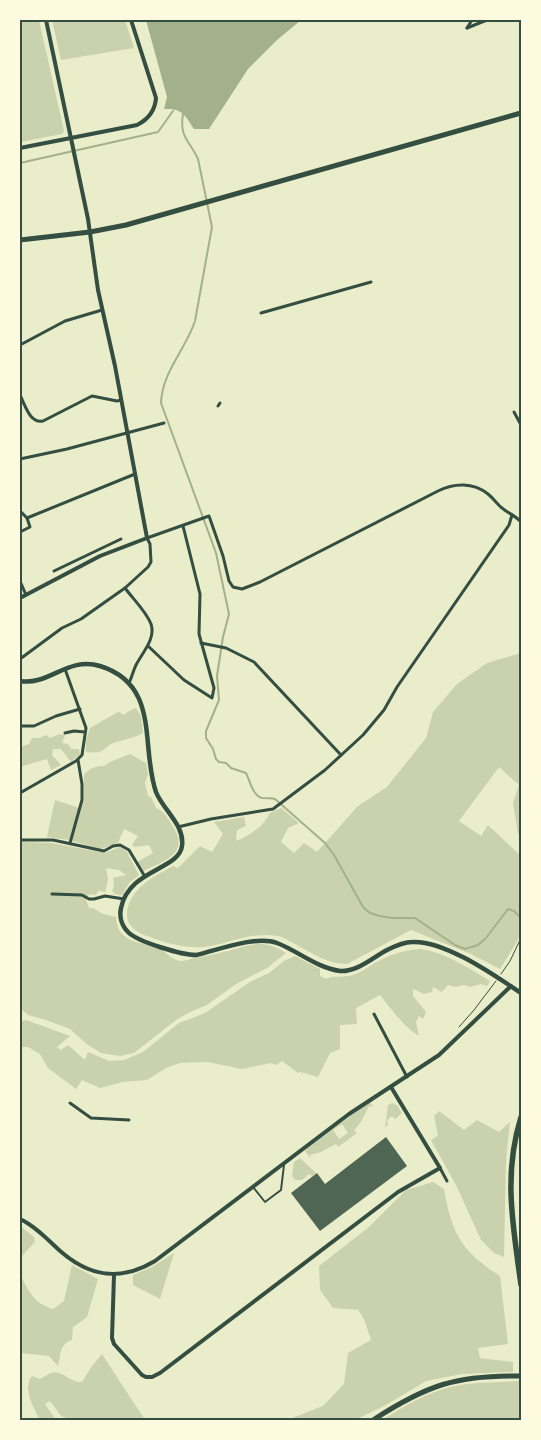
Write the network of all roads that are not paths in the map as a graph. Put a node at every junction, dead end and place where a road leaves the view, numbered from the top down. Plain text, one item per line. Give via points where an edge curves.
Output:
1 (46, 20) edge
2 (131, 20) edge
3 (472, 20) edge
4 (487, 20) edge
5 (521, 113) edge
6 (72, 137) junction
7 (20, 148) edge
8 (90, 232) junction
9 (20, 240) edge
10 (371, 282) dead end
11 (102, 310) junction
12 (261, 313) dead end
13 (20, 345) edge
14 (20, 395) edge
15 (121, 400) junction
16 (514, 412) dead end
17 (164, 423) dead end
18 (521, 425) edge
19 (128, 434) junction
20 (20, 459) edge
21 (135, 474) junction
22 (20, 511) edge
23 (512, 515) junction
24 (27, 518) junction
25 (521, 522) edge
26 (183, 526) junction
27 (20, 532) edge
28 (148, 538) junction
29 (121, 539) dead end
30 (70, 563) junction
31 (78, 568) junction
32 (54, 571) dead end
33 (20, 581) edge
34 (126, 588) junction
35 (26, 595) junction
36 (20, 598) edge
37 (201, 643) junction
38 (148, 646) junction
39 (20, 659) edge
40 (65, 669) junction
41 (20, 681) edge
42 (129, 683) junction
43 (80, 709) junction
44 (20, 726) edge
45 (85, 732) junction
46 (65, 733) dead end
47 (342, 756) junction
48 (78, 760) junction
49 (20, 793) edge
50 (178, 827) junction
51 (20, 840) edge
52 (70, 843) junction
53 (144, 875) junction
54 (52, 894) dead end
55 (124, 899) junction
56 (511, 986) junction
57 (521, 993) edge
58 (374, 1014) dead end
59 (407, 1077) junction
60 (391, 1087) junction
61 (70, 1103) dead end
62 (521, 1116) edge
63 (129, 1120) dead end
64 (284, 1162) junction
65 (440, 1168) junction
66 (447, 1181) dead end
67 (253, 1186) junction
68 (20, 1219) edge
69 (114, 1275) junction
70 (521, 1284) edge
71 (521, 1376) edge
72 (372, 1420) edge

1 - 6 street
2 - 6 street via 156,98 153,112 137,125
3 - 4 street via 467,28
5 - 8 main road via 126,225
6 - 7 street
6 - 8 street
8 - 9 main road
8 - 11 street
10 - 12 street
11 - 13 street via 64,321
11 - 15 street
14 - 15 street via 32,418 39,422 92,396
15 - 19 street
16 - 18 street
17 - 19 street
19 - 20 street
19 - 21 street
21 - 24 street
21 - 28 street
22 - 24 street
23 - 25 street
23 - 26 street via 480,490 452,486 242,589 233,587 229,581 209,516
23 - 47 street via 509,525 384,710
24 - 27 street via 30,528
26 - 28 street
26 - 37 street via 200,594
28 - 31 street
28 - 34 street via 151,562
29 - 30 street
30 - 31 street
30 - 32 street
31 - 35 street
33 - 35 street
34 - 38 street via 151,625
34 - 39 street
35 - 36 street
37 - 38 street via 214,688 212,698 184,680
37 - 47 street via 225,648 254,662
38 - 42 street
40 - 41 main road via 32,682
40 - 42 main road via 79,663 90,664 112,671
40 - 43 street
42 - 50 main road via 145,715 156,789
43 - 44 street via 34,726
43 - 45 street
45 - 46 street
45 - 48 street via 82,756
47 - 50 street via 273,809
48 - 49 street
48 - 52 street via 82,800
50 - 53 main road via 182,846 177,856
51 - 52 street
52 - 53 street via 104,851 120,845 129,850
53 - 55 main road
54 - 55 street
55 - 56 main road via 121,918 127,931 186,955 266,941 325,967 349,971 392,948 419,942 453,952
56 - 57 main road
56 - 59 street via 446,1049
58 - 59 street
59 - 60 street
60 - 64 street
60 - 65 street
61 - 63 street via 90,1118
62 - 70 highway via 510,1168 512,1217
64 - 67 street
64 - 67 lane via 281,1190 265,1202
65 - 66 street
65 - 69 street via 398,1192 152,1376 142,1375 114,1344
67 - 69 street via 155,1261 138,1270
68 - 69 street via 78,1264
71 - 72 main road via 464,1378 438,1385 407,1398

